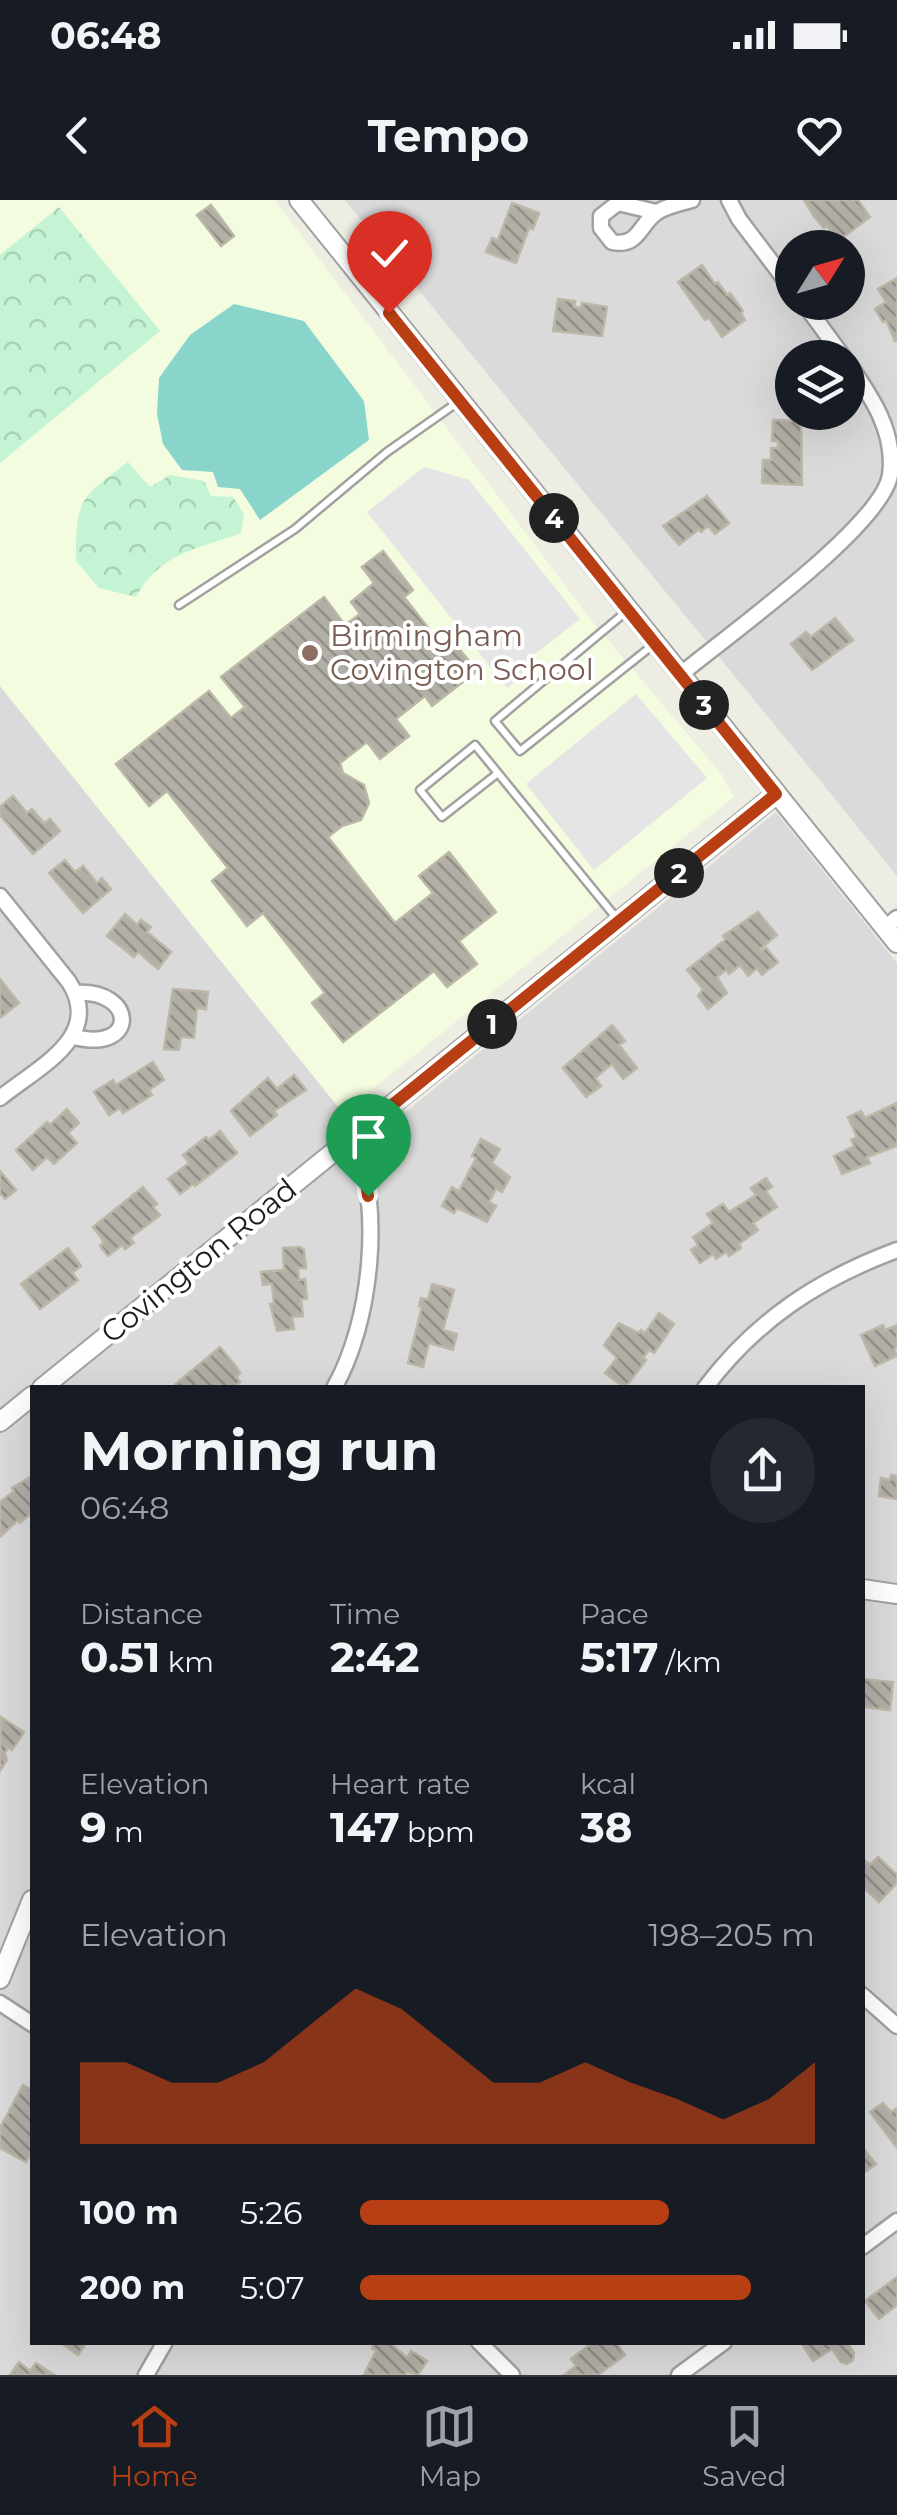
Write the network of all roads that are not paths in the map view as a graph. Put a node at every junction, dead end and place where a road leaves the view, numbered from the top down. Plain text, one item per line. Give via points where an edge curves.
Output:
1 (299, 200) edge
2 (692, 200) edge
3 (729, 200) edge
4 (656, 212) dead end
5 (775, 267) edge
6 (865, 389) edge
7 (460, 402) junction
8 (179, 605) dead end
9 (628, 610) junction
10 (655, 644) junction
11 (680, 674) junction
12 (498, 773) junction
13 (776, 794) junction
14 (0, 896) edge
15 (619, 921) junction
16 (893, 930) edge
17 (76, 994) junction
18 (74, 1037) junction
19 (0, 1098) edge
20 (354, 1136) junction
21 (897, 1250) edge
22 (46, 1385) edge
23 (335, 1385) edge
24 (708, 1385) edge
25 (30, 1398) edge
26 (0, 1422) edge
27 (865, 1589) edge
28 (897, 1594) edge
29 (30, 1905) edge
30 (0, 1978) edge
31 (865, 1998) edge
32 (0, 2003) edge
33 (30, 2023) edge
34 (897, 2026) edge
35 (897, 2221) edge
36 (865, 2244) edge
37 (163, 2345) edge
38 (482, 2345) edge
39 (720, 2345) edge
40 (508, 2372) edge
41 (146, 2375) edge
42 (679, 2375) edge

1 - 7 street
2 - 4 street
3 - 5 street
6 - 11 street via 888,438 890,474 881,498 826,556
7 - 8 lane via 387,452 295,530
7 - 9 street
9 - 10 street
9 - 10 lane via 494,720 520,752
10 - 11 street
11 - 13 street
12 - 12 lane via 476,745 420,790 442,817
12 - 15 lane
13 - 15 street, Covington Road
13 - 16 street
14 - 17 street
15 - 20 street, Covington Road
17 - 18 street via 80,1018
17 - 18 street via 111,999 122,1019 109,1039
18 - 19 street
20 - 22 street, Covington Road
20 - 23 street via 368,1196 368,1274
21 - 24 street via 840,1273 782,1308
25 - 26 street
27 - 28 street
29 - 30 street
31 - 34 street
32 - 33 street
35 - 36 street
37 - 41 street
38 - 40 street
39 - 42 street

